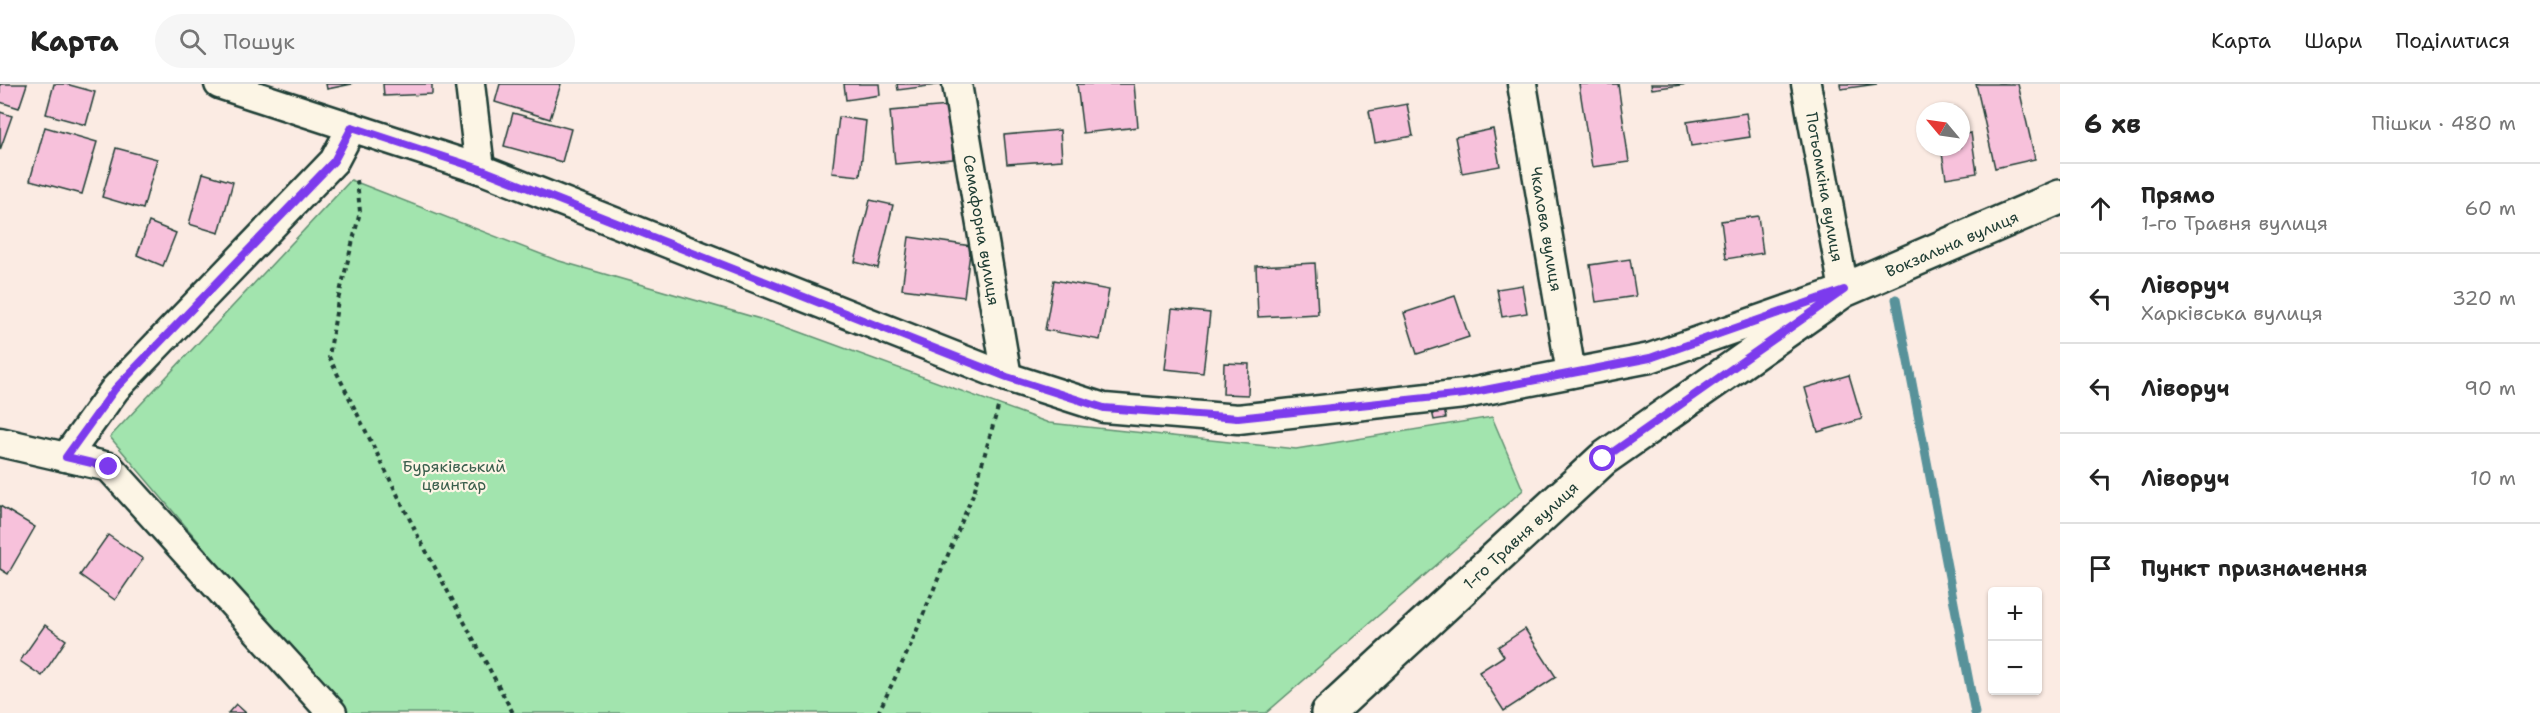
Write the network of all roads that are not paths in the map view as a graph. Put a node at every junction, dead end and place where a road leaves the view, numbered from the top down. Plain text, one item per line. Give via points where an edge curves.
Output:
1 (219, 84) edge
2 (470, 84) edge
3 (957, 84) edge
4 (1522, 84) edge
5 (1806, 84) edge
6 (352, 127) junction
7 (480, 169) junction
8 (2060, 197) edge
9 (1844, 290) junction
10 (1571, 373) junction
11 (1007, 377) junction
12 (0, 442) edge
13 (66, 457) junction
14 (332, 713) edge
15 (1328, 713) edge

1 - 6 street
2 - 7 street
3 - 11 street, Семафорна вулиця
4 - 10 street, Чкалова вулиця
5 - 9 street, Потьомкіна вулиця
6 - 7 street
6 - 13 street via 334,161 115,389
7 - 11 street
8 - 9 street, Вокзальна вулиця
9 - 10 street via 1650,358
9 - 15 street, 1-го Травня вулиця via 1603,459
10 - 11 street via 1464,394 1238,418 1104,408
12 - 13 street
13 - 14 street via 109,467

